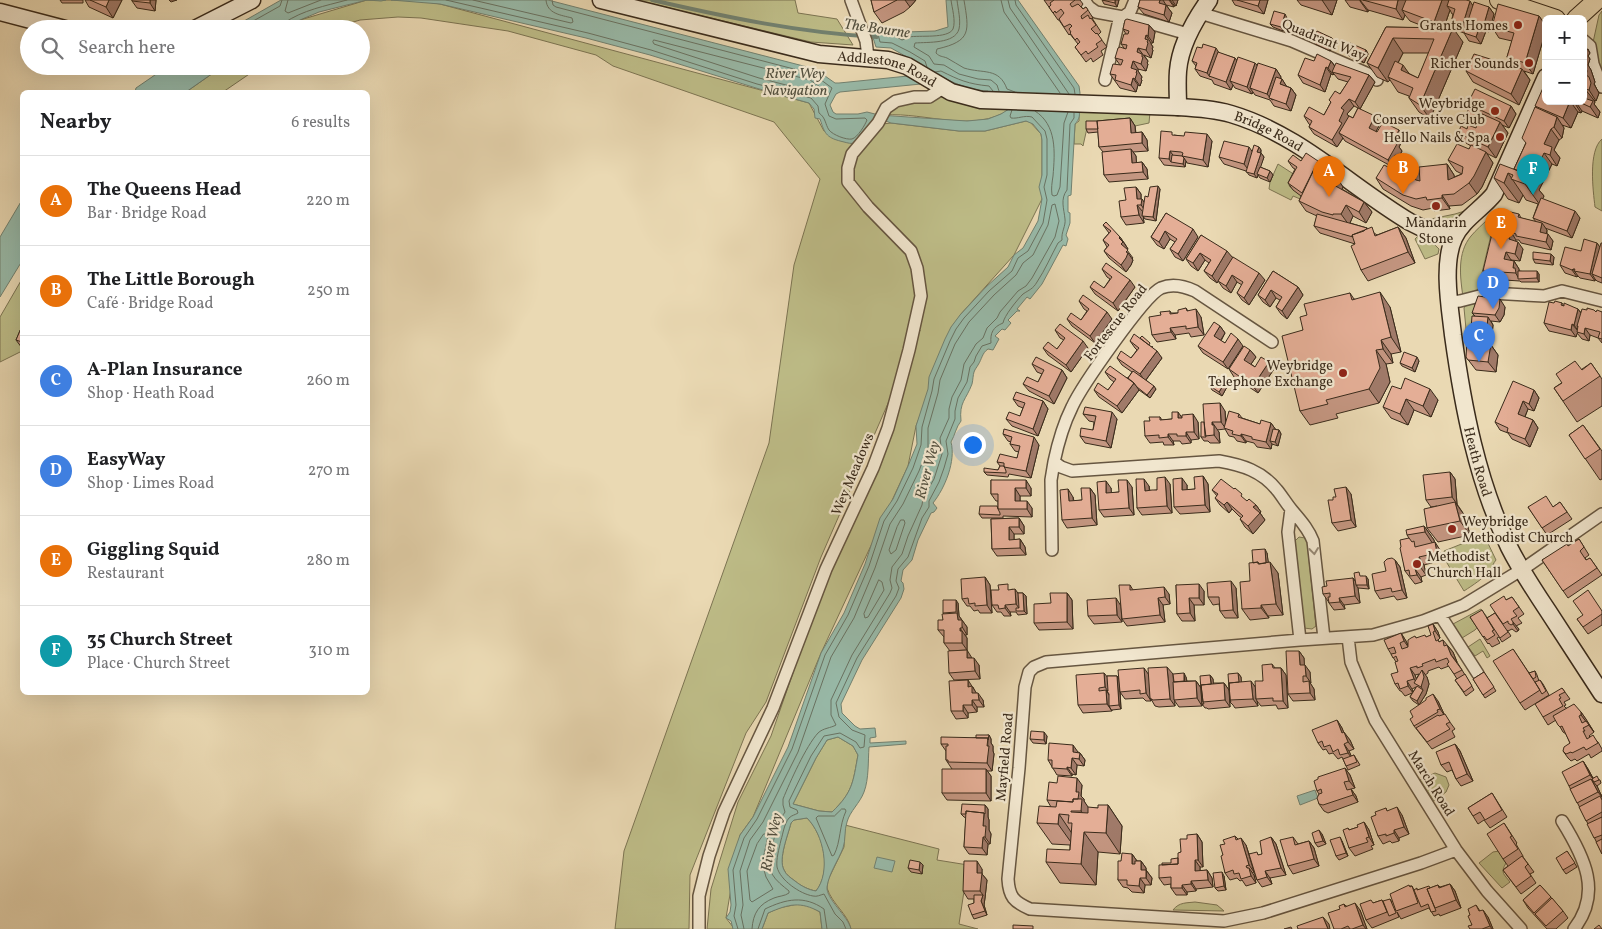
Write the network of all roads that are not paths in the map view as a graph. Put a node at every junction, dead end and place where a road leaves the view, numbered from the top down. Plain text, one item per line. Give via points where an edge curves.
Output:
1 (252, 0) edge
2 (601, 0) edge
3 (851, 0) edge
4 (1084, 0) edge
5 (1135, 0) edge
6 (1499, 0) edge
7 (1597, 0) edge
8 (1204, 7) edge
9 (0, 12) edge
10 (1544, 15) edge
11 (1580, 15) edge
12 (1125, 18) junction
13 (31, 20) edge
14 (213, 20) edge
15 (1188, 34) junction
16 (1587, 43) edge
17 (868, 57) junction
18 (1105, 80) dead end
19 (1376, 80) edge
20 (1542, 86) edge
21 (942, 87) junction
22 (1602, 87) edge
23 (1086, 103) joint
24 (1178, 107) junction
25 (1454, 238) junction
26 (1602, 301) edge
27 (1450, 302) junction
28 (1272, 342) dead end
29 (1054, 462) junction
30 (1291, 509) junction
31 (1602, 514) edge
32 (1052, 550) dead end
33 (1521, 570) junction
34 (1440, 614) junction
35 (1348, 637) junction
36 (1324, 638) junction
37 (1300, 640) junction
38 (1478, 674) edge
39 (1602, 694) edge
40 (1562, 820) dead end
41 (1456, 850) junction
42 (699, 929) edge
43 (1521, 929) edge
44 (1574, 929) edge

1 - 14 street
2 - 17 street, Addlestone Road via 819,54
3 - 17 street via 866,41
4 - 12 street via 1096,12
5 - 12 street
6 - 10 main road
7 - 11 main road
8 - 15 street
8 - 19 street, Quadrant Way via 1292,41
9 - 13 street
12 - 15 street
12 - 18 street via 1120,20
15 - 24 street via 1179,63
16 - 22 street
17 - 21 street, Addlestone Road via 906,66
20 - 25 street via 1494,194
21 - 23 street, Addlestone Road via 960,96 989,101
21 - 42 street, Wey Meadows via 929,97 896,101 886,108 852,154 848,182 911,251 921,296 888,428 873,468 826,569 773,708 724,812 699,896
23 - 24 street, Bridge Road
24 - 25 street, Bridge Road via 1208,109 1262,126 1302,148 1404,218 1422,228
25 - 27 street, Heath Road via 1448,263
26 - 27 street via 1562,291 1544,296 1491,293
27 - 33 street, Heath Road via 1459,375 1480,472 1492,508
28 - 29 street, Fortescue Road via 1194,291 1173,285 1153,293 1118,337 1072,406
29 - 30 street via 1072,471 1219,461 1235,464 1264,476
29 - 32 street, Fortescue Road via 1051,480
30 -> 36 street via 1310,532 1313,541
30 - 37 street via 1288,532
31 - 33 street, Mayfield Road
33 - 34 street, Mayfield Road via 1464,605
33 - 39 street, Heath Road
34 - 35 street, Mayfield Road via 1373,635
34 - 38 street
35 - 36 street, Mayfield Road
35 - 41 street, March Road via 1351,662 1375,720
36 - 37 street, Mayfield Road
37 - 41 street, Mayfield Road via 1053,662 1034,667 1029,672 1025,687 1008,880 1011,896 1030,909 1224,921 1264,914
40 - 44 street via 1588,862 1597,886 1596,904 1585,921
41 - 43 street, March Road

